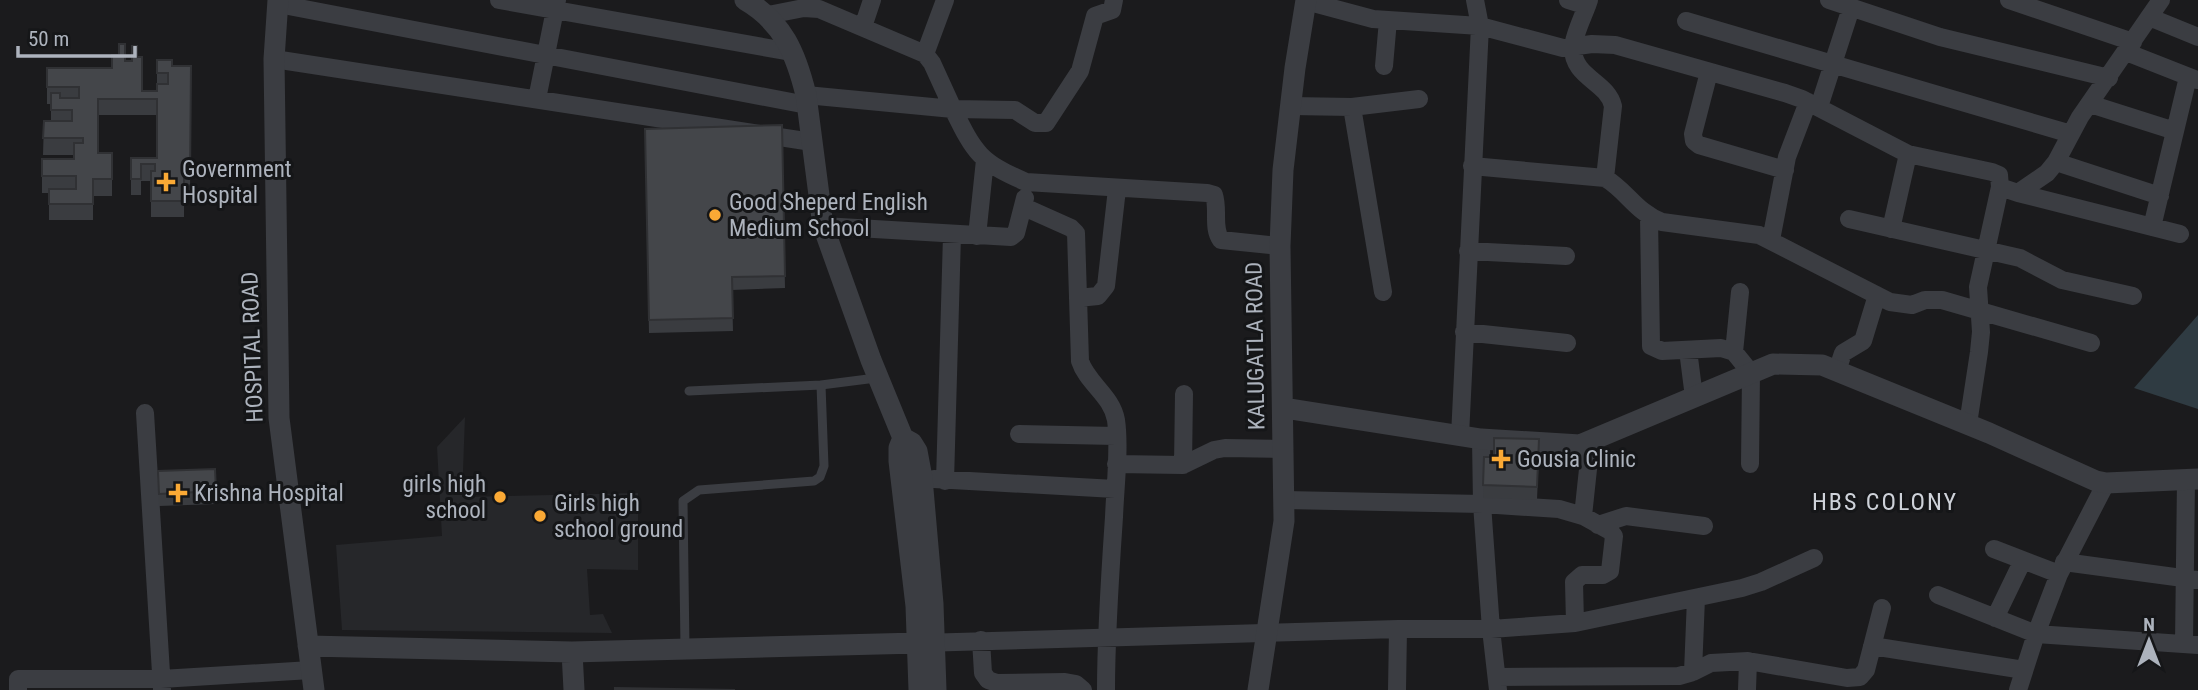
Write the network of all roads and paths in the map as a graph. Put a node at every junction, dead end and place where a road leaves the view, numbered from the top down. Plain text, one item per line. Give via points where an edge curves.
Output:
1 (499, 0) edge
2 (745, 0) edge
3 (872, 0) edge
4 (945, 0) edge
5 (1114, 0) edge
6 (1475, 0) edge
7 (1568, 0) edge
8 (1829, 0) edge
9 (2009, 0) edge
10 (2161, 0) edge
11 (1306, 1) edge
12 (278, 2) edge
13 (1588, 3) edge
14 (556, 5) edge
15 (1851, 8) junction
16 (768, 15) junction
17 (2149, 17) junction
18 (1388, 20) junction
19 (1686, 21) dead end
20 (1480, 26) junction
21 (863, 27) junction
22 (2198, 37) edge
23 (2129, 47) junction
24 (1573, 48) junction
25 (791, 52) junction
26 (925, 54) junction
27 (546, 55) junction
28 (274, 59) junction
29 (1833, 64) junction
30 (1384, 66) dead end
31 (1709, 72) junction
32 (2109, 78) junction
33 (2193, 79) edge
34 (537, 99) junction
35 (1419, 99) dead end
36 (806, 100) junction
37 (2090, 104) junction
38 (1813, 105) junction
39 (1291, 106) junction
40 (1352, 107) junction
41 (953, 109) junction
42 (2175, 131) junction
43 (2071, 134) junction
44 (812, 142) junction
45 (1908, 154) junction
46 (985, 160) junction
47 (2056, 162) junction
48 (1472, 166) junction
49 (1785, 170) junction
50 (1605, 178) junction
51 (1026, 182) junction
52 (2000, 187) junction
53 (1117, 189) junction
54 (2018, 193) junction
55 (2160, 196) junction
56 (1024, 206) junction
57 (1649, 218) junction
58 (1849, 219) dead end
59 (823, 226) junction
60 (2152, 227) junction
61 (1891, 229) junction
62 (2180, 234) dead end
63 (952, 235) junction
64 (976, 236) junction
65 (1771, 240) junction
66 (1280, 246) junction
67 (1468, 251) junction
68 (1984, 251) junction
69 (1566, 257) dead end
70 (1383, 292) dead end
71 (1740, 292) dead end
72 (1877, 296) junction
73 (2133, 296) dead end
74 (1078, 298) junction
75 (1979, 311) junction
76 (1464, 332) junction
77 (1567, 343) dead end
78 (2091, 343) dead end
79 (1688, 350) junction
80 (1734, 352) junction
81 (1836, 371) junction
82 (1751, 373) junction
83 (878, 377) junction
84 (821, 386) junction
85 (689, 391) dead end
86 (1184, 394) dead end
87 (1694, 397) junction
88 (1284, 408) junction
89 (145, 413) dead end
90 (1969, 424) junction
91 (1019, 434) dead end
92 (1116, 436) junction
93 (1460, 436) junction
94 (903, 438) junction
95 (1481, 439) junction
96 (1591, 441) junction
97 (1283, 449) junction
98 (1116, 464) junction
99 (1750, 464) dead end
100 (1183, 465) junction
101 (922, 478) junction
102 (2192, 479) edge
103 (945, 481) junction
104 (2101, 482) junction
105 (1115, 489) junction
106 (1285, 500) junction
107 (1482, 504) junction
108 (1591, 520) junction
109 (1704, 526) dead end
110 (1994, 549) dead end
111 (1814, 558) dead end
112 (2023, 560) junction
113 (2061, 568) junction
114 (2191, 580) edge
115 (1938, 595) dead end
116 (1696, 597) junction
117 (1882, 608) dead end
118 (1995, 618) junction
119 (1575, 623) junction
120 (1398, 629) junction
121 (1491, 629) junction
122 (1266, 634) junction
123 (2036, 634) junction
124 (1106, 636) junction
125 (981, 640) junction
126 (926, 642) junction
127 (2191, 644) edge
128 (308, 646) junction
129 (1872, 646) junction
130 (685, 648) junction
131 (572, 652) junction
132 (1748, 661) junction
133 (2024, 670) junction
134 (1693, 672) junction
135 (312, 680) edge
136 (12, 682) edge
137 (1497, 683) edge
138 (162, 684) edge
139 (577, 689) edge
140 (919, 690) edge
141 (936, 690) edge
142 (1083, 690) edge
143 (1106, 690) edge
144 (1258, 690) edge
145 (1397, 690) edge
146 (1747, 690) edge
147 (2018, 690) edge

1 - 14 street
2 - 16 street
3 - 21 street
4 - 26 street
5 - 41 street via 1112,10 1095,16 1080,71 1046,122 1035,122 1015,110
6 - 20 street
7 - 13 street
8 - 15 street
9 - 23 street
10 - 17 street
11 - 18 street
11 - 39 street, KALUGATLA ROAD
12 - 27 street
12 - 28 street, HOSPITAL ROAD
13 - 24 street
14 - 25 street
14 - 27 street
15 - 29 street
15 - 32 street via 1940,37
16 - 21 street via 819,9
16 - 25 street
17 - 22 street
17 - 23 street
18 - 20 street
18 - 30 street
19 - 29 street
20 - 24 street
20 - 48 street
21 - 26 street
23 - 32 street
23 - 33 street
24 - 31 street via 1615,45
24 - 50 street via 1579,68 1611,96
25 - 36 street
26 - 41 street
27 - 34 street
27 - 36 street
28 - 34 street
28 - 128 street, HOSPITAL ROAD via 279,418
29 - 38 street
29 - 43 street
31 - 38 street
31 - 49 street via 1694,141
32 - 37 street
33 - 42 street
34 - 44 street
35 - 40 street
36 - 41 street
36 - 44 street
37 - 42 street
37 - 43 street
38 - 45 street
38 - 49 street
39 - 40 street
39 - 66 street, KALUGATLA ROAD
40 - 70 street
41 - 46 street via 969,142
42 - 55 street
43 - 47 street
44 - 59 street
45 - 52 street via 1992,172 1999,175
45 - 61 street
46 - 51 street
46 - 64 street
47 - 54 street
47 - 55 street
48 - 50 street
48 - 67 street
49 - 65 street
50 - 57 street
51 - 53 street
51 - 56 street
52 - 54 street
52 - 68 street
53 - 66 street via 1214,195 1221,240
53 - 74 street via 1106,286 1098,296
54 - 60 street
55 - 60 street
56 - 64 street via 1016,233 1010,237
56 - 74 street via 1076,233
57 - 65 street
57 - 79 street via 1650,342 1656,350
58 - 61 street
59 - 63 street
59 - 83 street
60 - 62 street
61 - 68 street
63 - 64 street
63 - 103 street
65 - 72 street
66 - 88 street, KALUGATLA ROAD
67 - 69 street
67 - 76 street
68 - 73 street via 2020,258 2062,280
68 - 75 street
71 - 80 street
72 - 75 street via 1912,305 1942,300
72 - 81 street via 1863,341 1843,353
74 - 92 street via 1080,360 1113,411
75 - 78 street
75 - 90 street via 1979,352
76 - 77 street
76 - 93 street
79 - 80 street
79 - 87 street
80 - 82 street
81 - 82 street via 1822,365 1773,364
81 - 90 street
82 - 87 street
82 - 99 street
83 - 84 lane
83 - 94 street
84 - 85 lane
84 - 130 lane via 824,466 820,477 807,484 699,489 682,501
86 - 100 street
87 - 96 street
88 - 93 street
88 - 97 street, KALUGATLA ROAD
89 - 138 street
90 - 104 street
91 - 92 street
92 - 98 street
93 - 95 street
94 - 101 street via 917,450
94 - 126 street via 899,461 916,606
95 - 96 street via 1567,445
95 - 107 street
96 - 108 street
97 - 100 street via 1225,448
97 - 106 street, KALUGATLA ROAD
98 - 100 street
98 - 105 street
101 - 103 street
101 - 126 street via 933,604
102 - 104 street
102 - 114 street
103 - 105 street
104 - 113 street
105 - 124 street
106 - 107 street
106 - 122 street, KALUGATLA ROAD
107 - 108 street via 1559,509
107 - 121 street
108 - 109 street via 1626,516
108 - 119 street via 1614,536 1612,566 1604,575 1582,575 1574,582
110 - 112 street
111 - 116 street via 1761,582
112 - 113 street
112 - 118 street
113 - 114 street
113 - 123 street
114 - 127 street
115 - 118 street
116 - 119 street
116 - 134 street
117 - 129 street
118 - 123 street
119 - 121 street
120 - 121 street
120 - 122 street
120 - 145 street
121 - 137 street
122 - 124 street
122 - 144 street, KALUGATLA ROAD
123 - 127 street
123 - 133 street
124 - 125 street
124 - 143 street
125 - 126 street
125 - 142 street via 983,673 988,680 1065,682
126 - 130 street
126 - 140 street
126 - 141 street
128 - 131 street
128 - 135 street, HOSPITAL ROAD
129 - 132 street via 1866,670 1855,678
129 - 133 street
130 - 131 street
131 - 139 street
132 - 134 street via 1711,663
132 - 146 street
133 - 147 street
134 - 137 street
135 - 138 street
136 - 138 street

